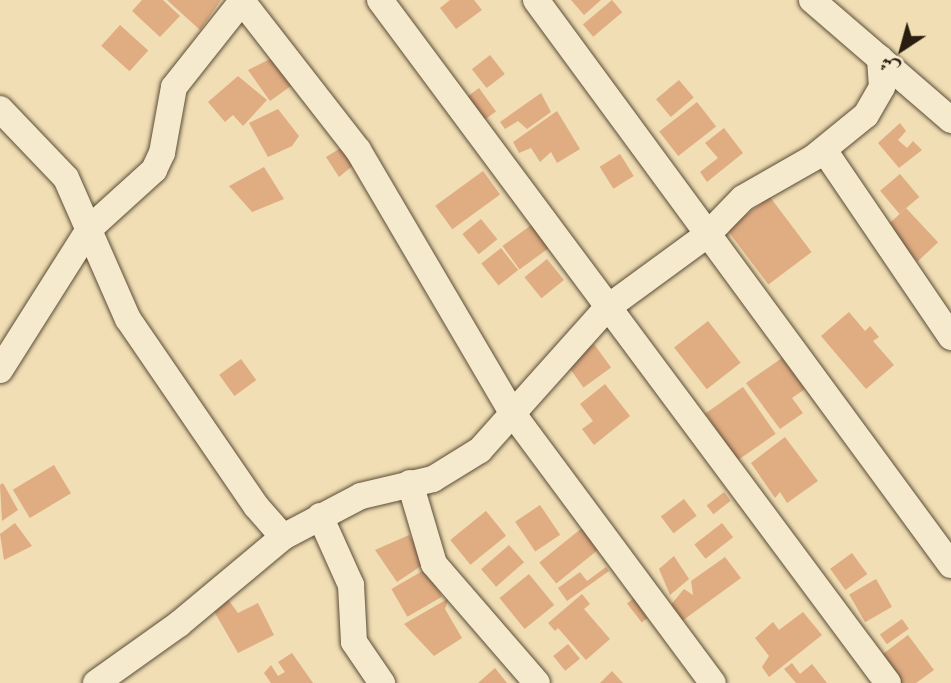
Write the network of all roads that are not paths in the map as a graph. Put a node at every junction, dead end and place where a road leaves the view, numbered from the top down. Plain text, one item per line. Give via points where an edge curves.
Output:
1 (243, 0) edge
2 (380, 0) edge
3 (536, 0) edge
4 (813, 0) edge
5 (880, 58) junction
6 (0, 109) edge
7 (951, 120) edge
8 (824, 150) junction
9 (89, 229) junction
10 (708, 234) junction
11 (607, 308) junction
12 (951, 337) edge
13 (0, 370) edge
14 (513, 414) junction
15 (410, 483) junction
16 (320, 516) junction
17 (283, 537) junction
18 (951, 565) edge
19 (96, 683) edge
20 (382, 683) edge
21 (537, 683) edge
22 (713, 683) edge
23 (888, 683) edge

1 - 9 street via 174,87 162,153 154,170
1 - 14 street via 358,150
2 - 11 street
3 - 10 street
4 - 5 street
5 - 7 street
5 - 8 street via 878,101
6 - 9 street via 65,178
8 - 10 street via 743,198
8 - 12 street
9 - 13 street
9 - 17 street via 128,318 248,495
10 - 11 street
10 - 18 street
11 - 14 street
11 - 23 street
14 - 15 street via 458,467
14 - 22 street
15 - 16 street via 361,496
15 - 21 street via 433,564
16 - 17 street
16 - 20 street via 351,585 354,642
17 - 19 street via 179,624

